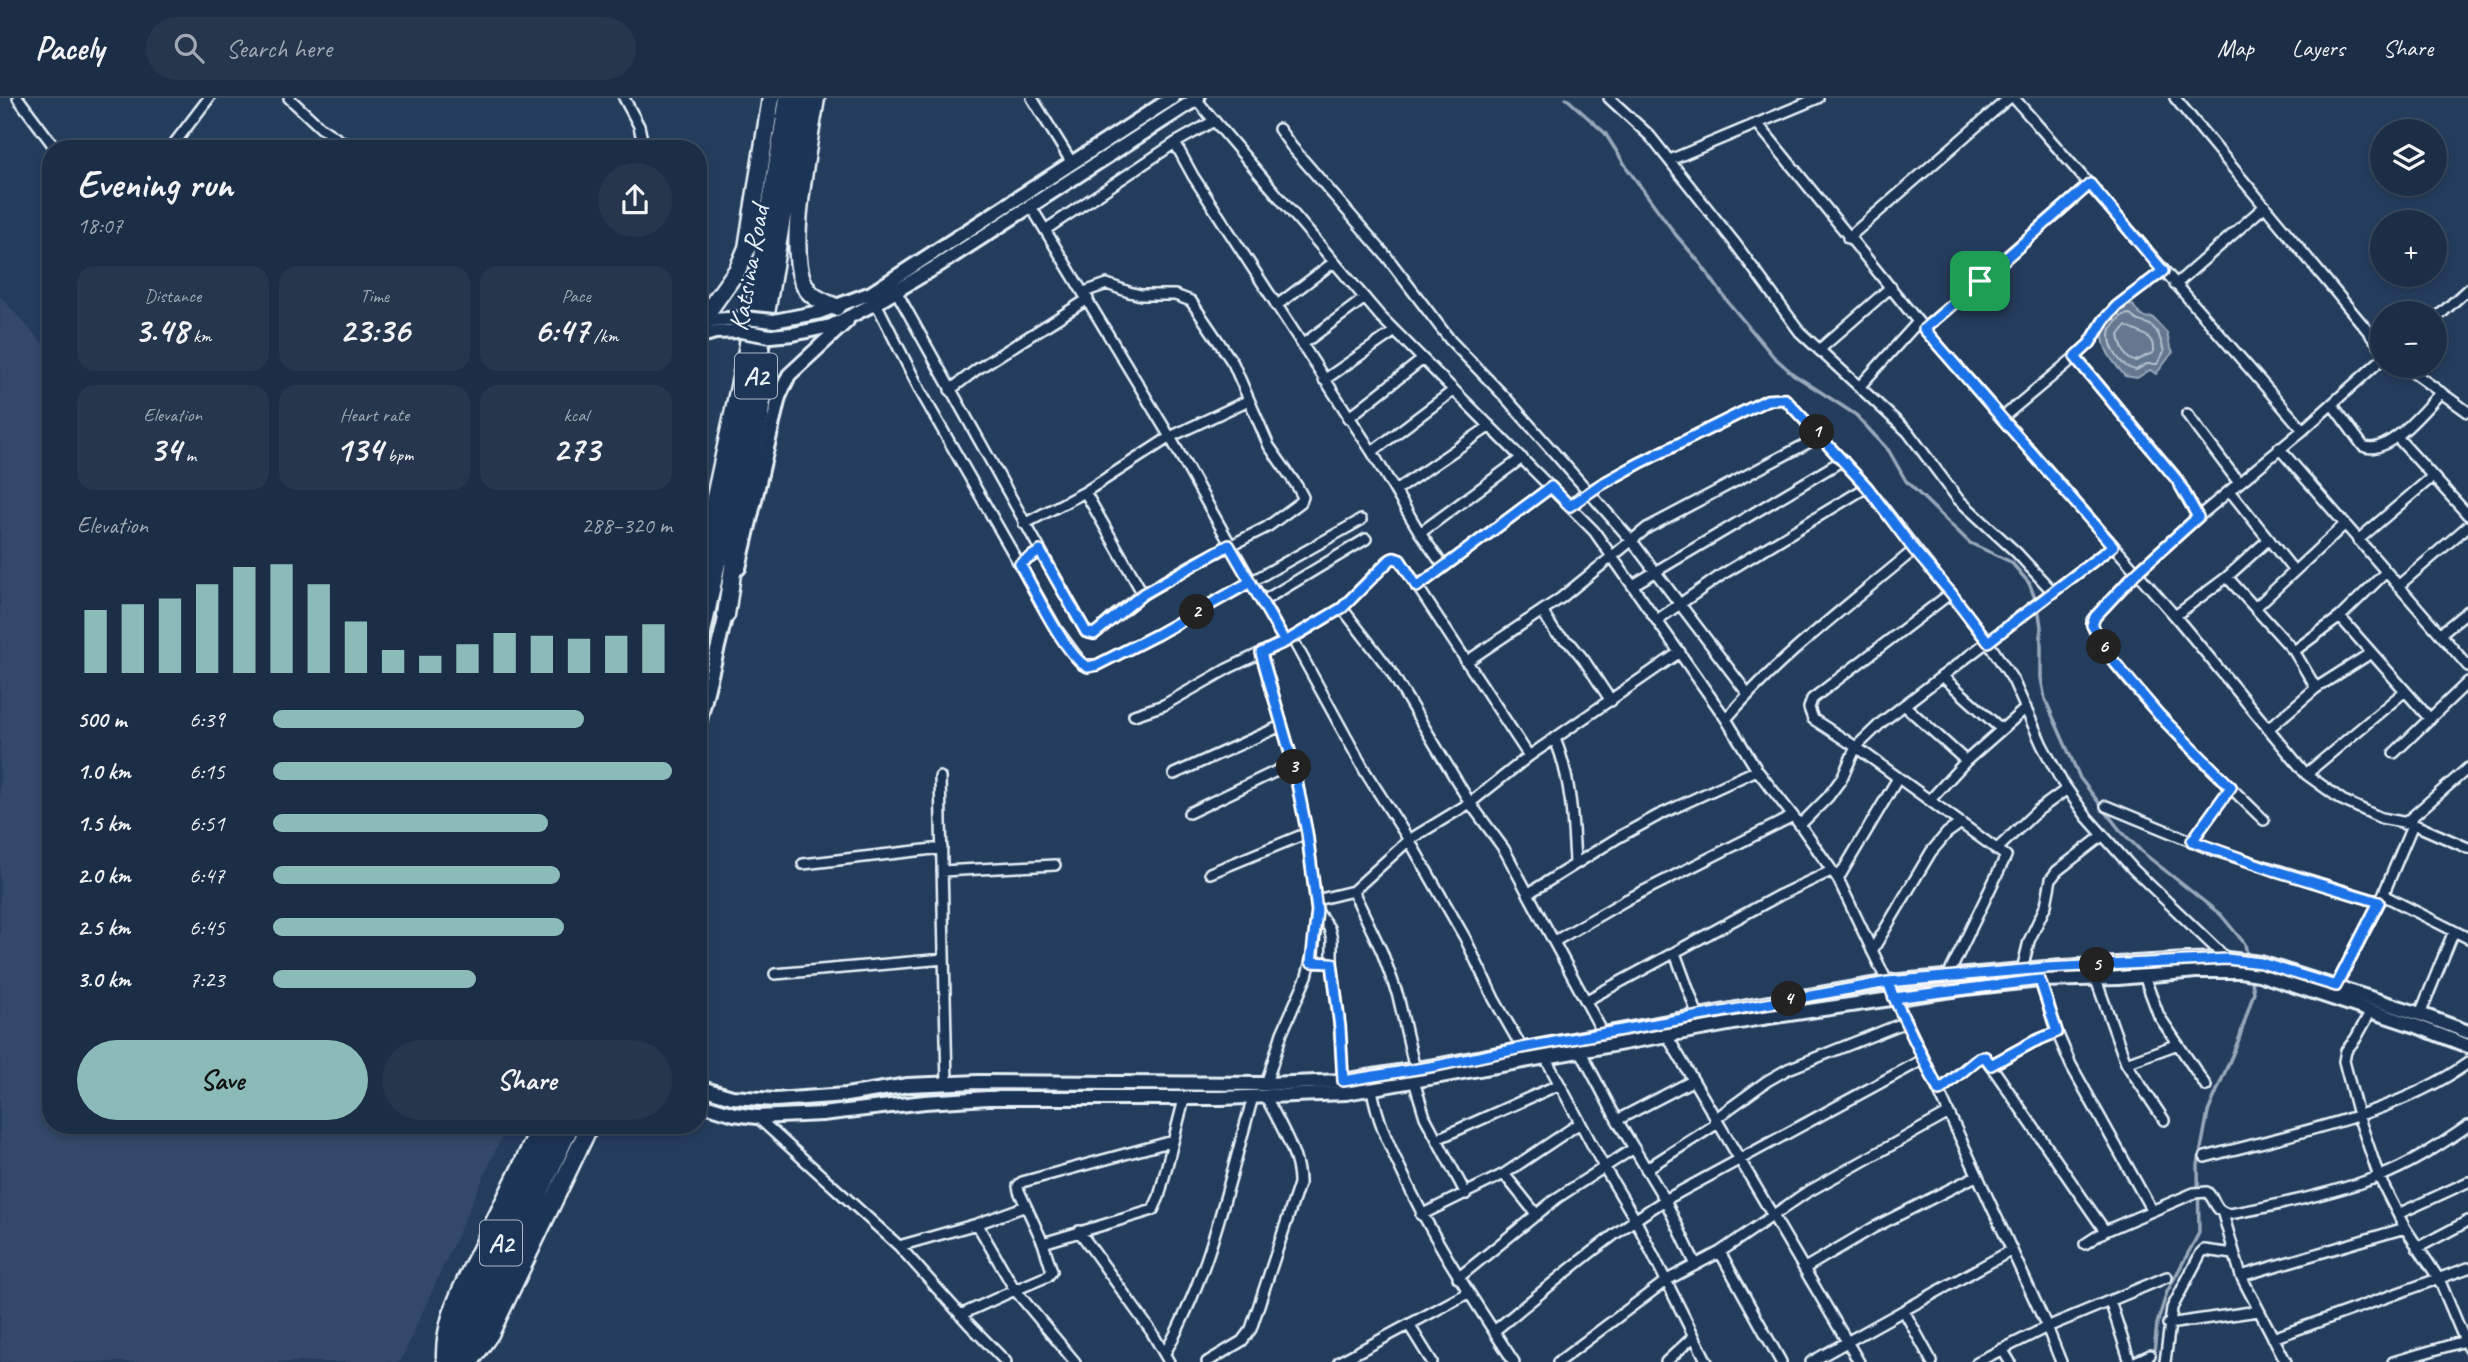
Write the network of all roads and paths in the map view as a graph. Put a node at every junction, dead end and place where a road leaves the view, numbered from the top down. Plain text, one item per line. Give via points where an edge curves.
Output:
1 (18, 98) edge
2 (209, 98) edge
3 (289, 98) edge
4 (624, 98) edge
5 (771, 98) edge
6 (788, 98) edge
7 (802, 98) edge
8 (817, 98) edge
9 (1032, 98) edge
10 (1172, 98) edge
11 (1196, 98) edge
12 (1609, 98) edge
13 (1818, 98) edge
14 (2009, 98) edge
15 (2014, 98) edge
16 (2175, 98) edge
17 (1214, 121) junction
18 (1757, 123) junction
19 (1279, 128) dead end
20 (49, 140) edge
21 (177, 140) edge
22 (332, 140) edge
23 (643, 140) edge
24 (1175, 143) junction
25 (1670, 160) junction
26 (1072, 163) junction
27 (2090, 184) junction
28 (1030, 205) junction
29 (2265, 206) junction
30 (1045, 230) junction
31 (1848, 238) junction
32 (1334, 262) junction
33 (2163, 271) junction
34 (2175, 285) junction
35 (1891, 287) junction
36 (2468, 289) edge
37 (896, 291) junction
38 (1086, 296) junction
39 (1365, 298) junction
40 (876, 303) junction
41 (1276, 306) junction
42 (836, 307) junction
43 (2447, 308) edge
44 (852, 316) junction
45 (707, 317) edge
46 (707, 323) edge
47 (1921, 326) junction
48 (707, 330) edge
49 (1395, 331) junction
50 (2370, 333) edge
51 (1303, 344) junction
52 (1819, 351) junction
53 (2075, 357) junction
54 (1423, 359) junction
55 (758, 362) junction
56 (2370, 370) edge
57 (2421, 378) edge
58 (1324, 380) junction
59 (1860, 386) junction
60 (950, 390) junction
61 (1454, 390) junction
62 (2441, 392) junction
63 (1249, 400) junction
64 (2332, 404) junction
65 (2468, 412) edge
66 (2187, 414) dead end
67 (1348, 418) junction
68 (2001, 418) junction
69 (1490, 426) junction
70 (2303, 430) junction
71 (1821, 436) junction
72 (1170, 437) junction
73 (2397, 437) junction
74 (2279, 448) junction
75 (1372, 452) junction
76 (1522, 458) junction
77 (1843, 460) junction
78 (2432, 477) junction
79 (2239, 483) junction
80 (1551, 487) junction
81 (1867, 487) junction
82 (1395, 491) junction
83 (1590, 491) junction
84 (2231, 491) junction
85 (1085, 492) junction
86 (1570, 506) junction
87 (2468, 515) edge
88 (2198, 517) junction
89 (1361, 520) dead end
90 (1024, 524) junction
91 (2344, 525) junction
92 (2468, 526) edge
93 (1420, 533) junction
94 (707, 534) edge
95 (1366, 539) dead end
96 (2269, 539) junction
97 (2358, 540) junction
98 (1632, 541) junction
99 (1229, 545) junction
100 (2113, 546) junction
101 (1914, 550) junction
102 (1040, 551) junction
103 (1613, 557) junction
104 (1020, 564) junction
105 (1444, 567) junction
106 (2294, 570) junction
107 (1655, 572) junction
108 (2386, 572) junction
109 (2136, 573) junction
110 (2227, 577) junction
111 (1250, 582) junction
112 (1633, 585) junction
113 (2398, 586) junction
114 (1417, 587) junction
115 (2053, 592) junction
116 (1951, 593) junction
117 (1143, 594) junction
118 (1262, 601) junction
119 (1678, 604) junction
120 (707, 608) edge
121 (1342, 608) junction
122 (2255, 608) junction
123 (1542, 611) junction
124 (2468, 611) edge
125 (726, 615) junction
126 (2175, 616) junction
127 (2340, 617) junction
128 (1657, 620) junction
129 (2440, 634) junction
130 (1289, 640) junction
131 (1988, 642) junction
132 (2294, 651) junction
133 (1680, 652) junction
134 (1261, 653) junction
135 (2371, 653) junction
136 (1466, 662) junction
137 (2468, 666) edge
138 (1942, 676) junction
139 (2468, 682) edge
140 (2316, 688) junction
141 (707, 692) edge
142 (2404, 692) junction
143 (1748, 694) junction
144 (1611, 701) junction
145 (1904, 705) junction
146 (2026, 708) junction
147 (1134, 715) dead end
148 (1726, 719) junction
149 (2430, 719) junction
150 (1281, 726) junction
151 (2001, 729) junction
152 (2268, 729) junction
153 (1555, 738) junction
154 (1856, 747) junction
155 (2394, 753) dead end
156 (1529, 756) junction
157 (1966, 761) junction
158 (1293, 763) junction
159 (2468, 768) edge
160 (1757, 771) junction
161 (1174, 774) dead end
162 (2306, 774) junction
163 (940, 777) dead end
164 (1898, 778) junction
165 (2231, 787) junction
166 (2067, 789) junction
167 (1930, 800) junction
168 (1470, 803) junction
169 (2106, 806) dead end
170 (1189, 813) dead end
171 (1793, 816) junction
172 (2264, 820) dead end
173 (1961, 823) junction
174 (2409, 824) junction
175 (1800, 825) junction
176 (1307, 833) junction
177 (2102, 836) junction
178 (1409, 840) junction
179 (2192, 841) junction
180 (942, 848) junction
181 (2468, 848) edge
182 (1996, 850) junction
183 (1575, 863) junction
184 (803, 864) dead end
185 (1055, 865) dead end
186 (942, 871) junction
187 (1210, 873) dead end
188 (1834, 875) junction
189 (1353, 891) junction
190 (1528, 893) junction
191 (2381, 899) junction
192 (1316, 900) junction
193 (1317, 911) junction
194 (2454, 931) junction
195 (2468, 937) edge
196 (1555, 941) junction
197 (1872, 951) junction
198 (1675, 953) junction
199 (944, 959) junction
200 (2227, 959) junction
201 (1311, 962) junction
202 (1332, 963) junction
203 (2242, 966) junction
204 (2260, 969) junction
205 (2022, 970) junction
206 (775, 974) dead end
207 (2144, 975) junction
208 (1948, 976) junction
209 (2095, 977) junction
210 (2040, 980) junction
211 (1888, 982) junction
212 (2336, 986) junction
213 (1894, 998) junction
214 (1587, 1000) junction
215 (2371, 1011) junction
216 (2420, 1014) junction
217 (1698, 1016) junction
218 (1906, 1022) junction
219 (2057, 1032) junction
220 (2468, 1032) edge
221 (1666, 1034) junction
222 (1604, 1035) junction
223 (2178, 1044) junction
224 (2468, 1046) edge
225 (1522, 1048) junction
226 (1581, 1052) junction
227 (1545, 1057) junction
228 (1924, 1059) junction
229 (2126, 1063) junction
230 (2468, 1063) edge
231 (1991, 1065) junction
232 (1414, 1075) junction
233 (1343, 1081) junction
234 (1692, 1081) junction
235 (947, 1083) junction
236 (1558, 1085) junction
237 (2206, 1086) dead end
238 (1372, 1089) junction
239 (707, 1090) edge
240 (1939, 1091) junction
241 (1262, 1093) junction
242 (1184, 1099) junction
243 (707, 1106) edge
244 (1950, 1114) junction
245 (2358, 1115) junction
246 (757, 1117) junction
247 (1617, 1120) junction
248 (2164, 1120) dead end
249 (1716, 1121) junction
250 (1580, 1123) junction
251 (2468, 1126) edge
252 (537, 1134) edge
253 (552, 1134) edge
254 (567, 1134) edge
255 (586, 1134) edge
256 (1437, 1139) junction
257 (1173, 1141) junction
258 (1634, 1148) junction
259 (2205, 1157) dead end
260 (1740, 1160) junction
261 (1604, 1167) junction
262 (1646, 1169) junction
263 (1504, 1174) junction
264 (1976, 1176) junction
265 (2379, 1177) junction
266 (2468, 1182) edge
267 (1466, 1194) junction
268 (1665, 1200) junction
269 (1026, 1206) junction
270 (2151, 1209) junction
271 (2223, 1214) junction
272 (2398, 1214) junction
273 (1421, 1215) junction
274 (1537, 1215) junction
275 (1773, 1217) junction
276 (1635, 1219) junction
277 (2468, 1221) edge
278 (976, 1224) junction
279 (2405, 1228) junction
280 (1079, 1231) junction
281 (2105, 1231) junction
282 (1043, 1242) junction
283 (2085, 1244) dead end
284 (899, 1247) junction
285 (2417, 1248) junction
286 (2012, 1250) junction
287 (1720, 1252) junction
288 (2234, 1254) junction
289 (1696, 1265) junction
290 (1805, 1268) junction
291 (2468, 1268) edge
292 (2241, 1276) junction
293 (2167, 1277) dead end
294 (1458, 1278) junction
295 (2439, 1279) junction
296 (1667, 1280) junction
297 (1015, 1290) junction
298 (1468, 1293) junction
299 (2110, 1301) junction
300 (1904, 1311) junction
301 (2259, 1311) junction
302 (960, 1315) junction
303 (2168, 1324) junction
304 (1409, 1325) junction
305 (2047, 1327) junction
306 (1494, 1331) junction
307 (1693, 1337) junction
308 (2273, 1338) junction
309 (1849, 1343) junction
310 (2467, 1343) edge
311 (2002, 1349) junction
312 (2150, 1355) dead end
313 (1167, 1358) edge
314 (1353, 1359) edge
315 (446, 1362) edge
316 (462, 1362) edge
317 (470, 1362) edge
318 (1006, 1362) edge
319 (1075, 1362) edge
320 (1207, 1362) edge
321 (1339, 1362) edge
322 (1432, 1362) edge
323 (1514, 1362) edge
324 (1558, 1362) edge
325 (1666, 1362) edge
326 (1707, 1362) edge
327 (1781, 1362) edge
328 (1811, 1362) edge
329 (1859, 1362) edge
330 (1932, 1362) edge
331 (1977, 1362) edge
332 (2010, 1362) edge
333 (2061, 1362) edge
334 (2130, 1362) edge
335 (2135, 1362) edge
336 (2165, 1362) edge
337 (2286, 1362) edge
338 (2393, 1362) edge

1 - 20 street
2 - 21 street
3 - 22 street
4 - 23 street
5 - 45 highway via 747,248
6 - 94 highway, Katsina Road / A2 via 747,350
7 - 55 highway, Katsina Road / A2
8 - 42 highway via 797,234 799,263 805,286
9 - 26 street
10 - 26 main road
11 - 17 street
11 - 28 main road
12 - 25 street
13 - 18 street
14 - 31 street
15 - 27 street
16 - 29 street
17 - 24 street
17 - 32 street
18 - 25 street
18 - 31 street
19 - 83 street via 1450,340
24 - 30 street
24 - 41 street
25 - 52 street via 1789,320
26 - 42 main road via 890,282
27 - 33 street
27 - 47 street
28 - 30 street
28 - 37 main road
29 - 34 street
29 - 50 street
30 - 38 street
31 - 35 street
32 - 39 street
32 - 41 street
33 - 34 street
33 - 53 street via 2117,306
34 - 70 street
35 - 47 street
35 - 52 street
36 - 43 street
37 - 40 main road
37 - 60 street
38 - 60 street
38 - 63 street via 1107,284 1141,295 1175,295 1191,301 1233,363
38 - 72 street
39 - 49 street
39 - 51 street
40 - 44 main road
40 - 104 street via 922,394
41 - 51 street
42 - 46 main road, bridge via 774,321 744,318
44 - 48 main road, bridge via 831,326 770,336
44 - 125 main road via 804,358 779,397
47 - 59 street
47 - 68 street
49 - 54 street
49 - 58 street
51 - 58 street
52 - 59 street
53 - 68 street
53 - 88 street via 2177,480
54 - 61 street
54 - 67 street
55 - 120 highway, Katsina Road / A2
55 - 125 highway via 760,418
56 - 64 street
57 - 62 street
58 - 67 street
59 - 115 street via 1908,432 1958,499
60 - 90 street
61 - 69 street
61 - 75 street
62 - 65 street
62 - 73 street
63 - 72 street
63 - 99 street via 1269,446 1303,497 1267,527
64 - 70 street
64 - 73 street via 2363,446 2376,449
66 - 79 street
67 - 75 street
68 - 100 street
69 - 76 street
69 - 82 street
70 - 74 street
71 - 77 street
71 - 83 street via 1785,399 1767,400
71 - 98 street via 1647,528
72 - 85 street
72 - 99 street
73 - 78 street
74 - 79 street
74 - 91 street
75 - 82 street
76 - 80 street
76 - 93 street
77 - 81 street
77 - 107 street
78 - 87 street
78 - 97 street
79 - 84 street
80 - 86 street
80 - 105 street
81 - 101 street
81 - 119 street
82 - 93 street
83 - 86 street
83 - 98 street
84 - 88 street
84 - 96 street
85 - 90 street
85 - 117 street
86 - 103 street
88 - 109 street
89 - 111 street
90 - 102 street
91 - 97 street
91 - 106 street
92 - 113 street
93 - 105 street
95 - 118 street
96 - 106 street
96 - 110 street
97 - 108 street
98 - 103 street
98 - 107 street
99 - 111 street
99 - 117 street
100 - 109 street
100 - 115 street
101 - 116 street
101 - 143 street
102 - 104 street
102 - 117 street via 1086,632 1094,634
103 - 112 street
103 - 123 street
104 - 111 street via 1057,630 1088,667
105 - 114 street
106 - 122 street
107 - 112 street
107 - 119 street
108 - 113 street
108 - 127 street
109 - 126 street
109 - 165 street via 2092,620 2093,629 2159,715
110 - 122 street
110 - 126 street
111 - 118 street
112 - 128 street
113 - 129 street
114 - 121 street via 1394,558
114 - 136 street
115 - 131 street
116 - 131 street
116 - 154 street via 1812,699 1813,719
118 - 130 street
119 - 128 street
119 - 143 street
121 - 130 street
121 - 168 street via 1390,670
122 - 132 street
123 - 136 street
123 - 144 street
124 - 129 street
125 - 141 main road
126 - 152 street
127 - 132 street
127 - 135 street
128 - 133 street
129 - 137 street
130 - 134 street
130 - 178 street
131 - 138 street
131 - 146 street
132 - 140 street
133 - 144 street
133 - 148 street
134 - 147 street via 1179,697
134 - 150 street
135 - 140 street
135 - 142 street
136 - 156 street
138 - 145 street
138 - 151 street
139 - 149 street
140 - 152 street
142 - 149 street
142 - 162 street
143 - 148 street
144 - 153 street
145 - 154 street
145 - 157 street
146 - 151 street
146 - 166 street
148 - 160 street
149 - 155 street
150 - 158 street
150 - 161 street
151 - 157 street
152 - 162 street
153 - 156 street
153 - 183 street via 1572,813
154 - 164 street
154 - 175 street via 1842,778
156 - 168 street
157 - 167 street
158 - 170 street
158 - 176 street
159 - 174 street
160 - 171 street
160 - 183 street via 1659,815
162 - 174 street via 2342,800 2381,818
163 - 180 street
164 - 167 street
164 - 188 street
165 - 172 street
165 - 179 street
166 - 177 street
166 - 182 street
167 - 173 street
168 - 178 street
168 - 190 street via 1504,849
169 - 179 street
171 - 175 street
171 - 196 street
173 - 182 street
173 - 197 street via 1931,852
174 - 181 street
174 - 191 street
175 - 188 street
176 - 187 street
176 - 192 street
177 - 200 street
177 - 205 street via 2051,878
178 - 189 street
178 - 225 street
179 - 191 street via 2273,870
180 - 184 street
180 - 186 street
182 - 208 street via 2006,856
183 - 190 street
185 - 186 street
186 - 199 street
188 - 197 street
188 - 198 street via 1780,895
189 - 192 street
189 - 232 street via 1398,996
190 - 196 street
191 - 194 street
191 - 212 street
192 - 193 street
193 - 201 street
193 - 202 street via 1329,928
194 - 195 street
194 - 216 street
196 - 214 street
197 - 211 street
198 - 214 street
198 - 217 street
199 - 206 street
199 - 235 street
200 - 203 main road
200 - 205 main road
201 - 202 street
201 - 241 street
202 - 233 street
203 - 204 main road
203 - 207 main road
204 - 212 main road
204 - 215 main road
205 - 208 main road
207 - 209 main road
207 - 223 street via 2159,1016
208 - 211 main road
209 - 210 main road
209 - 229 street
210 - 213 main road
210 - 219 street
211 - 213 street
211 - 217 main road
212 - 216 main road
213 - 218 street
213 - 221 main road
214 - 222 street
215 - 224 main road
215 - 245 street via 2344,1061
216 - 220 main road
217 - 222 main road
218 - 228 street
218 - 249 street via 1788,1069
219 - 231 street
219 - 270 street
221 - 226 main road
221 - 234 street
222 - 225 main road
223 - 229 street
223 - 237 street
225 - 232 main road
226 - 227 main road
226 - 247 street
227 - 232 main road
227 - 236 street
228 - 240 street
228 - 260 street
229 - 248 street
230 - 245 street
231 - 240 street via 1985,1057 1979,1058
231 - 281 street
232 - 233 main road
232 - 238 main road
232 - 256 street via 1425,1118
233 - 241 main road
234 - 247 street
234 - 249 street
235 - 239 main road via 775,1100 732,1097
235 - 241 main road via 1035,1082
236 - 250 street
236 - 256 street
238 - 241 main road
238 - 273 street via 1377,1115
240 - 244 street
241 - 242 main road
241 - 313 street
241 - 320 street via 1293,1155 1299,1184 1251,1329
242 - 246 main road via 976,1099
242 - 257 street
243 - 246 main road
244 - 264 street
244 - 275 street via 1804,1194
245 - 259 street
245 - 265 street
246 - 284 street
247 - 258 street
249 - 260 street
249 - 262 street
250 - 261 street
250 - 263 street
251 - 265 street via 2416,1160
252 - 315 highway via 462,1289 445,1339
253 - 315 highway, A2
254 - 316 highway, A2
255 - 317 highway via 490,1334
256 - 267 street
257 - 269 street via 1022,1182 1018,1186
257 - 280 street via 1153,1210
258 - 261 street
258 - 262 street
260 - 268 street
260 - 275 street
261 - 274 street
261 - 276 street
262 - 268 street
263 - 267 street
263 - 274 street
264 - 286 street
264 - 290 street
265 - 271 street via 2279,1205
265 - 272 street
266 - 272 street
267 - 273 street
268 - 276 street
268 - 289 street
269 - 278 street
269 - 282 street
270 - 271 street via 2199,1192 2210,1194
270 - 281 street
271 - 288 street
272 - 279 street
273 - 294 street
274 - 294 street
275 - 287 street
275 - 290 street
276 - 296 street
276 - 306 street
277 - 285 street
278 - 284 street
278 - 297 street
279 - 285 street
279 - 292 street
280 - 282 street
280 - 313 street
281 - 283 street
282 - 297 street via 1051,1274
284 - 302 street
285 - 295 street
286 - 300 street
286 - 305 street
287 - 289 street
287 - 327 street
288 - 292 street
288 - 303 street via 2201,1253 2175,1299
289 - 296 street
290 - 309 street
291 - 295 street
292 - 301 street
293 - 299 street
294 - 298 street
295 - 308 street
295 - 310 street
296 - 307 street
296 - 324 street
297 - 302 street
297 - 319 street
298 - 304 street
298 - 306 street
299 - 305 street
299 - 334 street
300 - 309 street
300 - 330 street
301 - 303 street
301 - 308 street
302 - 318 street
303 - 336 street
304 - 314 street
304 - 322 street
305 - 311 street
305 - 333 street
306 - 323 street
307 - 325 street
307 - 326 street
308 - 337 street
309 - 328 street
309 - 329 street
310 - 338 street
311 - 331 street
311 - 332 street
312 - 335 street
314 - 321 street

